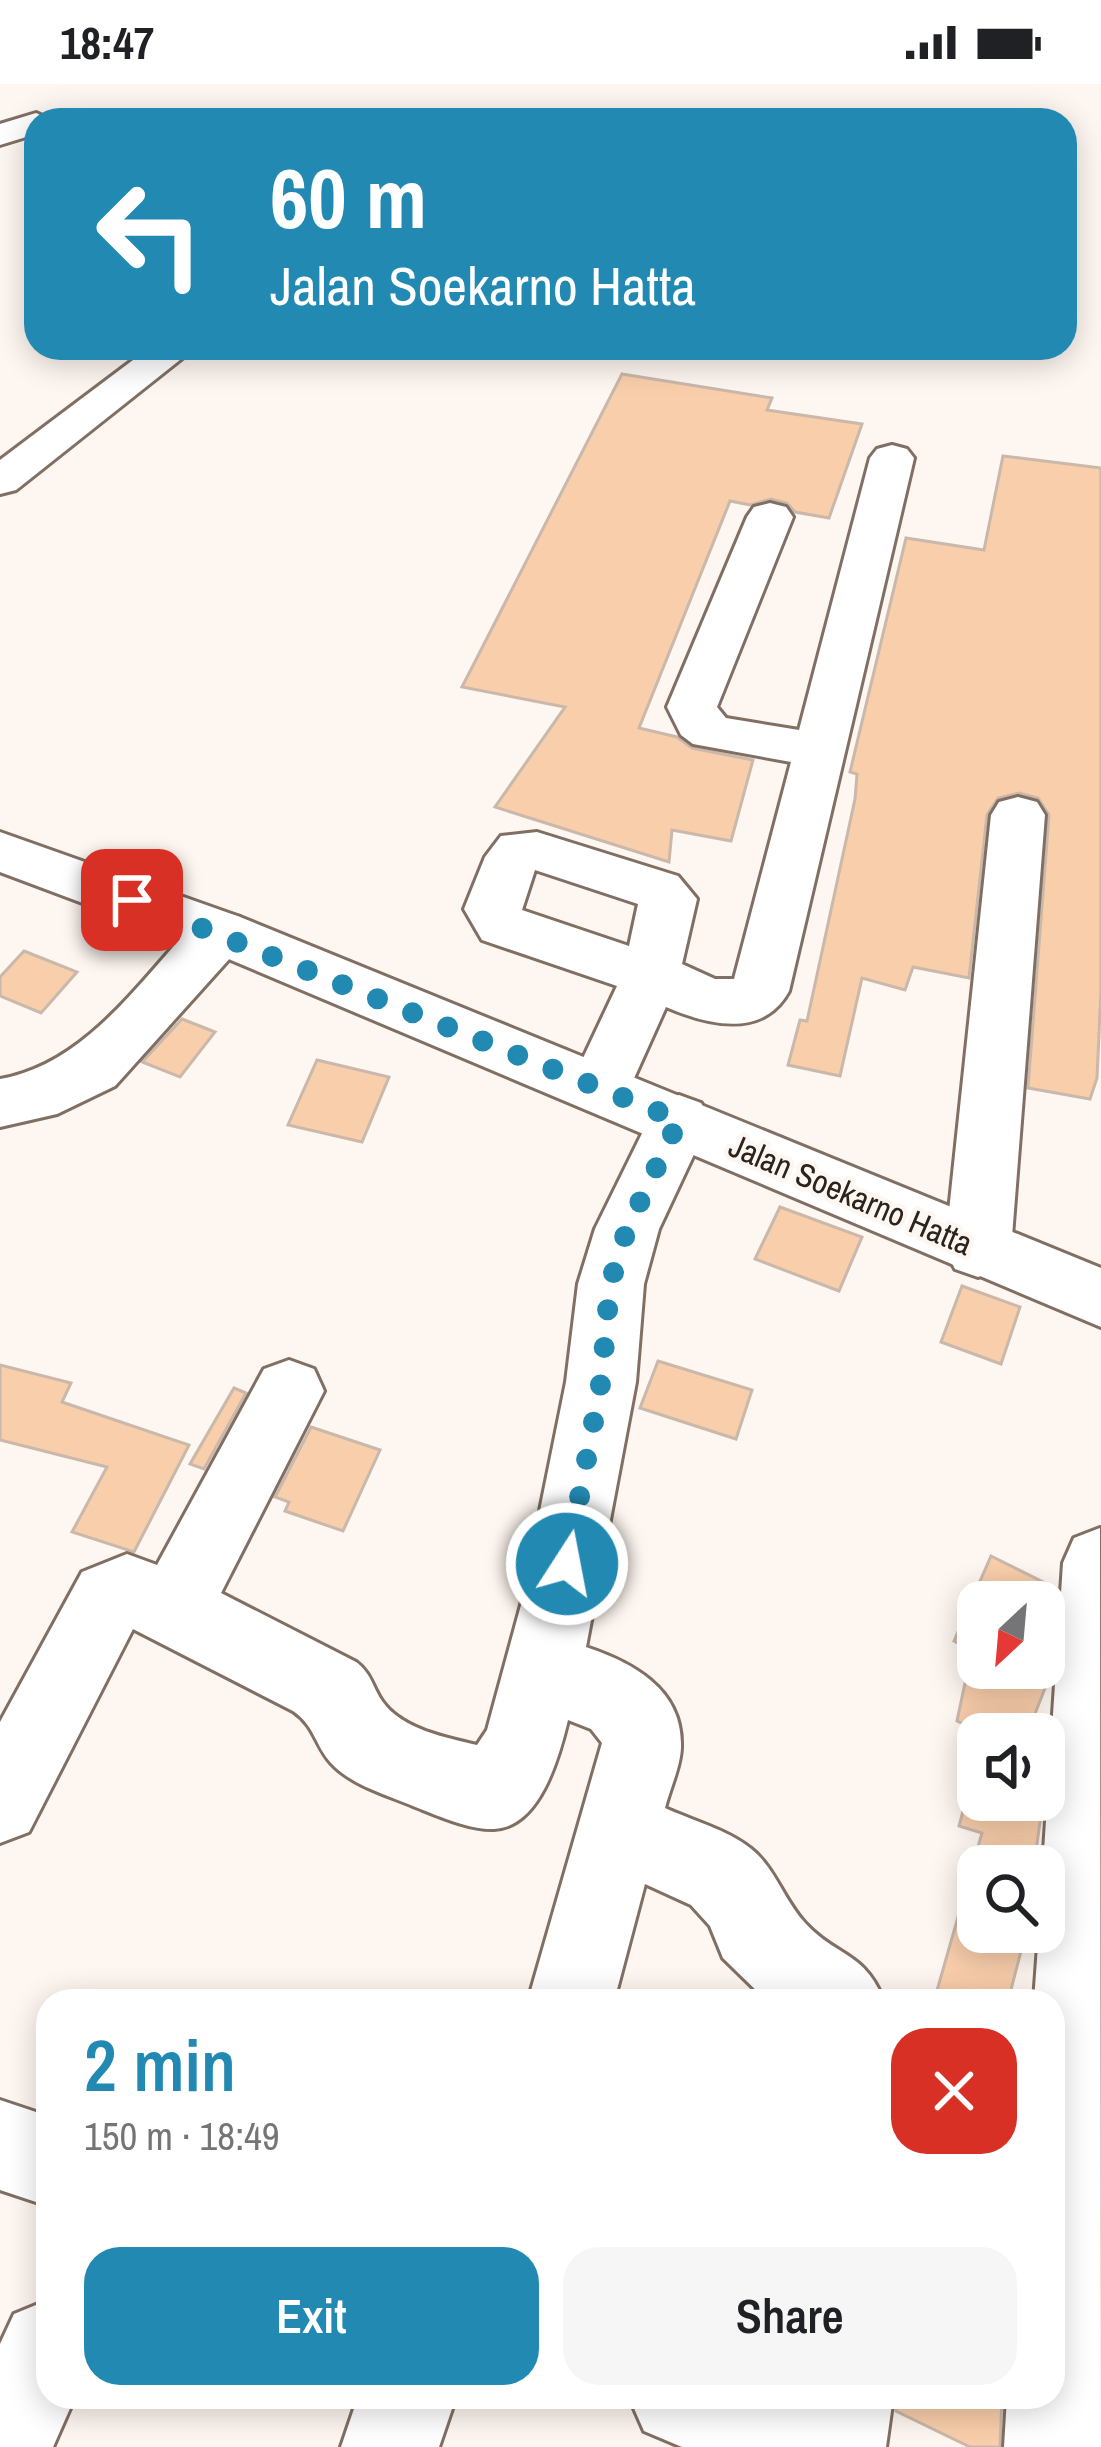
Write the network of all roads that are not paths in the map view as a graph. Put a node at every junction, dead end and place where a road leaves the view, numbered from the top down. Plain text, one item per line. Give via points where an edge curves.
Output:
1 (159, 360) edge
2 (892, 458) dead end
3 (3, 474) edge
4 (770, 517) dead end
5 (819, 750) junction
6 (1018, 815) dead end
7 (0, 851) edge
8 (220, 932) junction
9 (600, 1088) junction
10 (0, 1103) edge
11 (679, 1120) junction
12 (977, 1249) junction
13 (1101, 1298) edge
14 (289, 1391) dead end
15 (1100, 1563) edge
16 (174, 1608) junction
17 (541, 1677) junction
18 (0, 1803) edge
19 (622, 1830) junction
20 (575, 1989) edge
21 (824, 1989) edge
22 (1090, 1991) edge
23 (0, 2145) edge
24 (36, 2157) edge
25 (1065, 2299) edge
26 (36, 2375) edge
27 (403, 2409) edge
28 (842, 2409) edge
29 (1056, 2409) edge
30 (690, 2417) edge
31 (4, 2447) edge
32 (390, 2447) edge
33 (819, 2447) edge
34 (837, 2447) edge
35 (1053, 2447) edge

1 - 3 street
2 - 5 street
4 - 5 street via 692,707 711,732
5 - 9 street via 760,991 730,1006 651,975
6 - 12 street
7 - 8 street, Jalan Soekarno Hatta
8 - 9 street, Jalan Soekarno Hatta
8 - 10 street via 94,1069 35,1097
9 - 11 street, Jalan Soekarno Hatta
11 - 12 street, Jalan Soekarno Hatta
11 - 17 street via 610,1284 591,1441
12 - 13 street, Jalan Soekarno Hatta
14 - 16 street
15 - 22 street
16 - 17 street via 336,1695 355,1731 380,1750 472,1786 496,1789 509,1771
16 - 18 street via 127,1590 110,1598
17 - 19 street via 619,1699 639,1722 642,1744
19 - 20 street
19 - 21 street via 719,1876 780,1959
22 - 25 street
23 - 24 street
26 - 31 street
27 - 32 street
28 - 34 street
29 - 35 street
30 - 33 street

